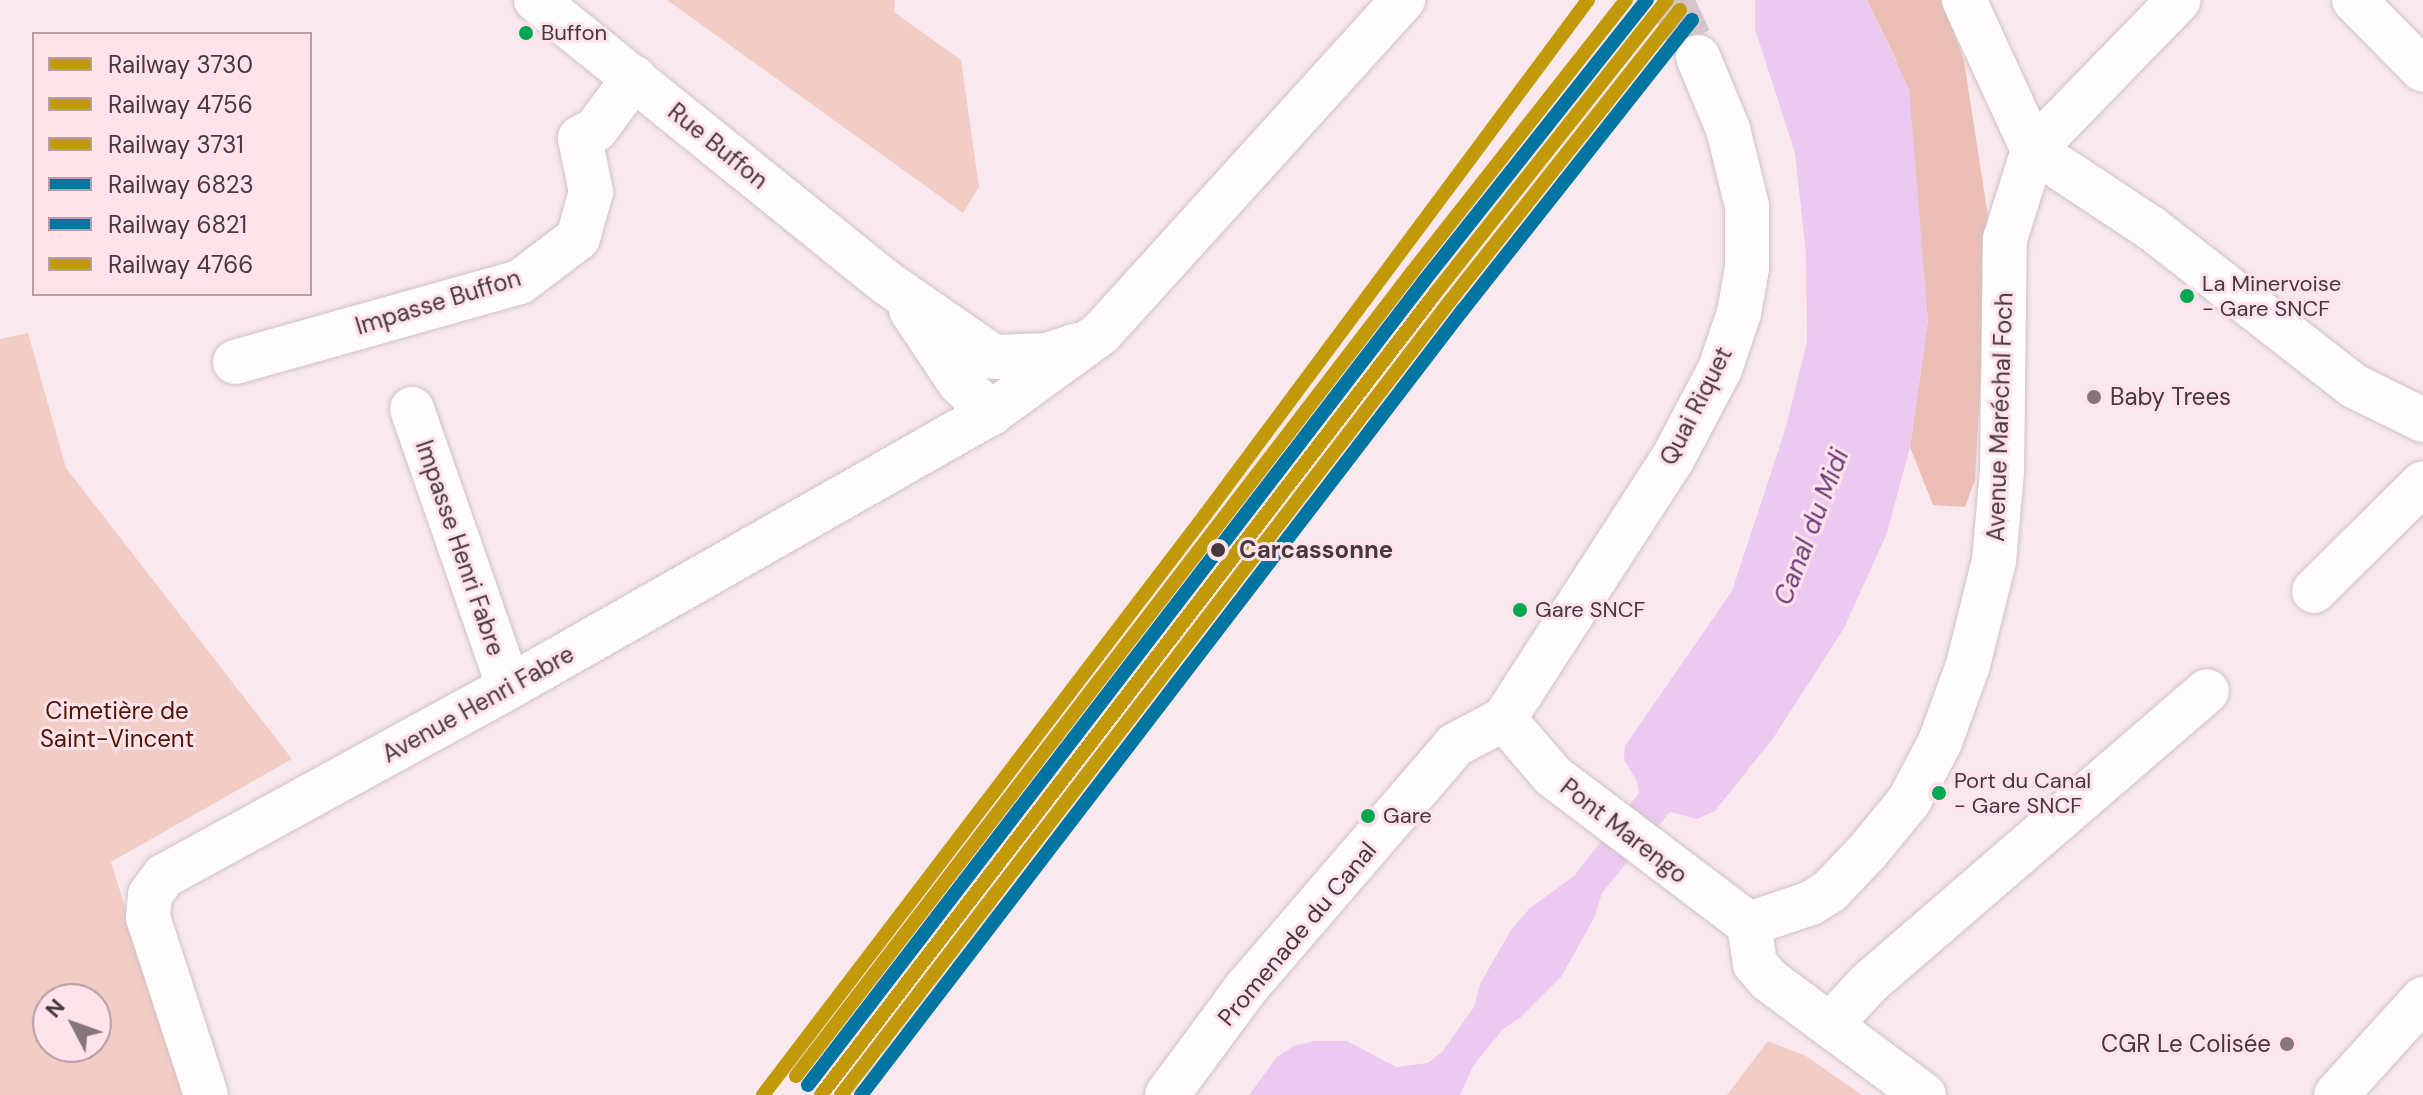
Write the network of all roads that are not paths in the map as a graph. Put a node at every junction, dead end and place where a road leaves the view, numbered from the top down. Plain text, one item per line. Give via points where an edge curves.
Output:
1 (536, 0) edge
2 (1403, 0) edge
3 (1964, 0) edge
4 (2179, 0) edge
5 (2354, 0) edge
6 (1698, 57) tunnel mouth
7 (2423, 70) edge
8 (634, 78) junction
9 (2033, 150) junction
10 (899, 292) junction
11 (1094, 339) junction
12 (235, 362) dead end
13 (412, 409) dead end
14 (991, 413) junction
15 (2423, 420) edge
16 (2423, 483) edge
17 (2314, 591) dead end
18 (509, 687) junction
19 (2207, 691) dead end
20 (1504, 719) junction
21 (1749, 924) junction
22 (2423, 999) edge
23 (1830, 1025) junction
24 (206, 1095) edge
25 (1167, 1095) edge
26 (1924, 1095) edge
27 (2336, 1095) edge

1 - 8 street, Rue Buffon
2 - 11 street, Rue Buffon
3 - 9 street
4 - 9 street
5 - 7 street
6 - 20 street, Quai Riquet via 1728,129 1747,206 1747,268 1739,313 1720,369 1673,458
8 - 10 street, Rue Buffon
8 - 12 street, Impasse Buffon via 596,129 580,138 591,192 578,238 520,282
9 - 15 street via 2151,228 2354,386
9 - 21 street, Avenue Maréchal Foch via 2005,239 2001,487 1994,561 1968,665 1940,742 1909,801 1830,891
10 - 11 street, Rue Buffon via 994,357 1048,355
10 - 14 street, Rue Buffon via 959,382
11 - 14 street, Rue Buffon
13 - 18 street, Impasse Henri Fabre
14 - 18 street, Avenue Henri Fabre
16 - 17 street
18 - 24 street, Avenue Henri Fabre via 164,876 150,895 148,918
19 - 23 street via 1870,982
20 - 21 street, Pont Marengo via 1553,776
20 - 25 street, Promenade du Canal via 1455,745 1247,987
21 - 23 street via 1755,964
22 - 27 street
23 - 26 street

